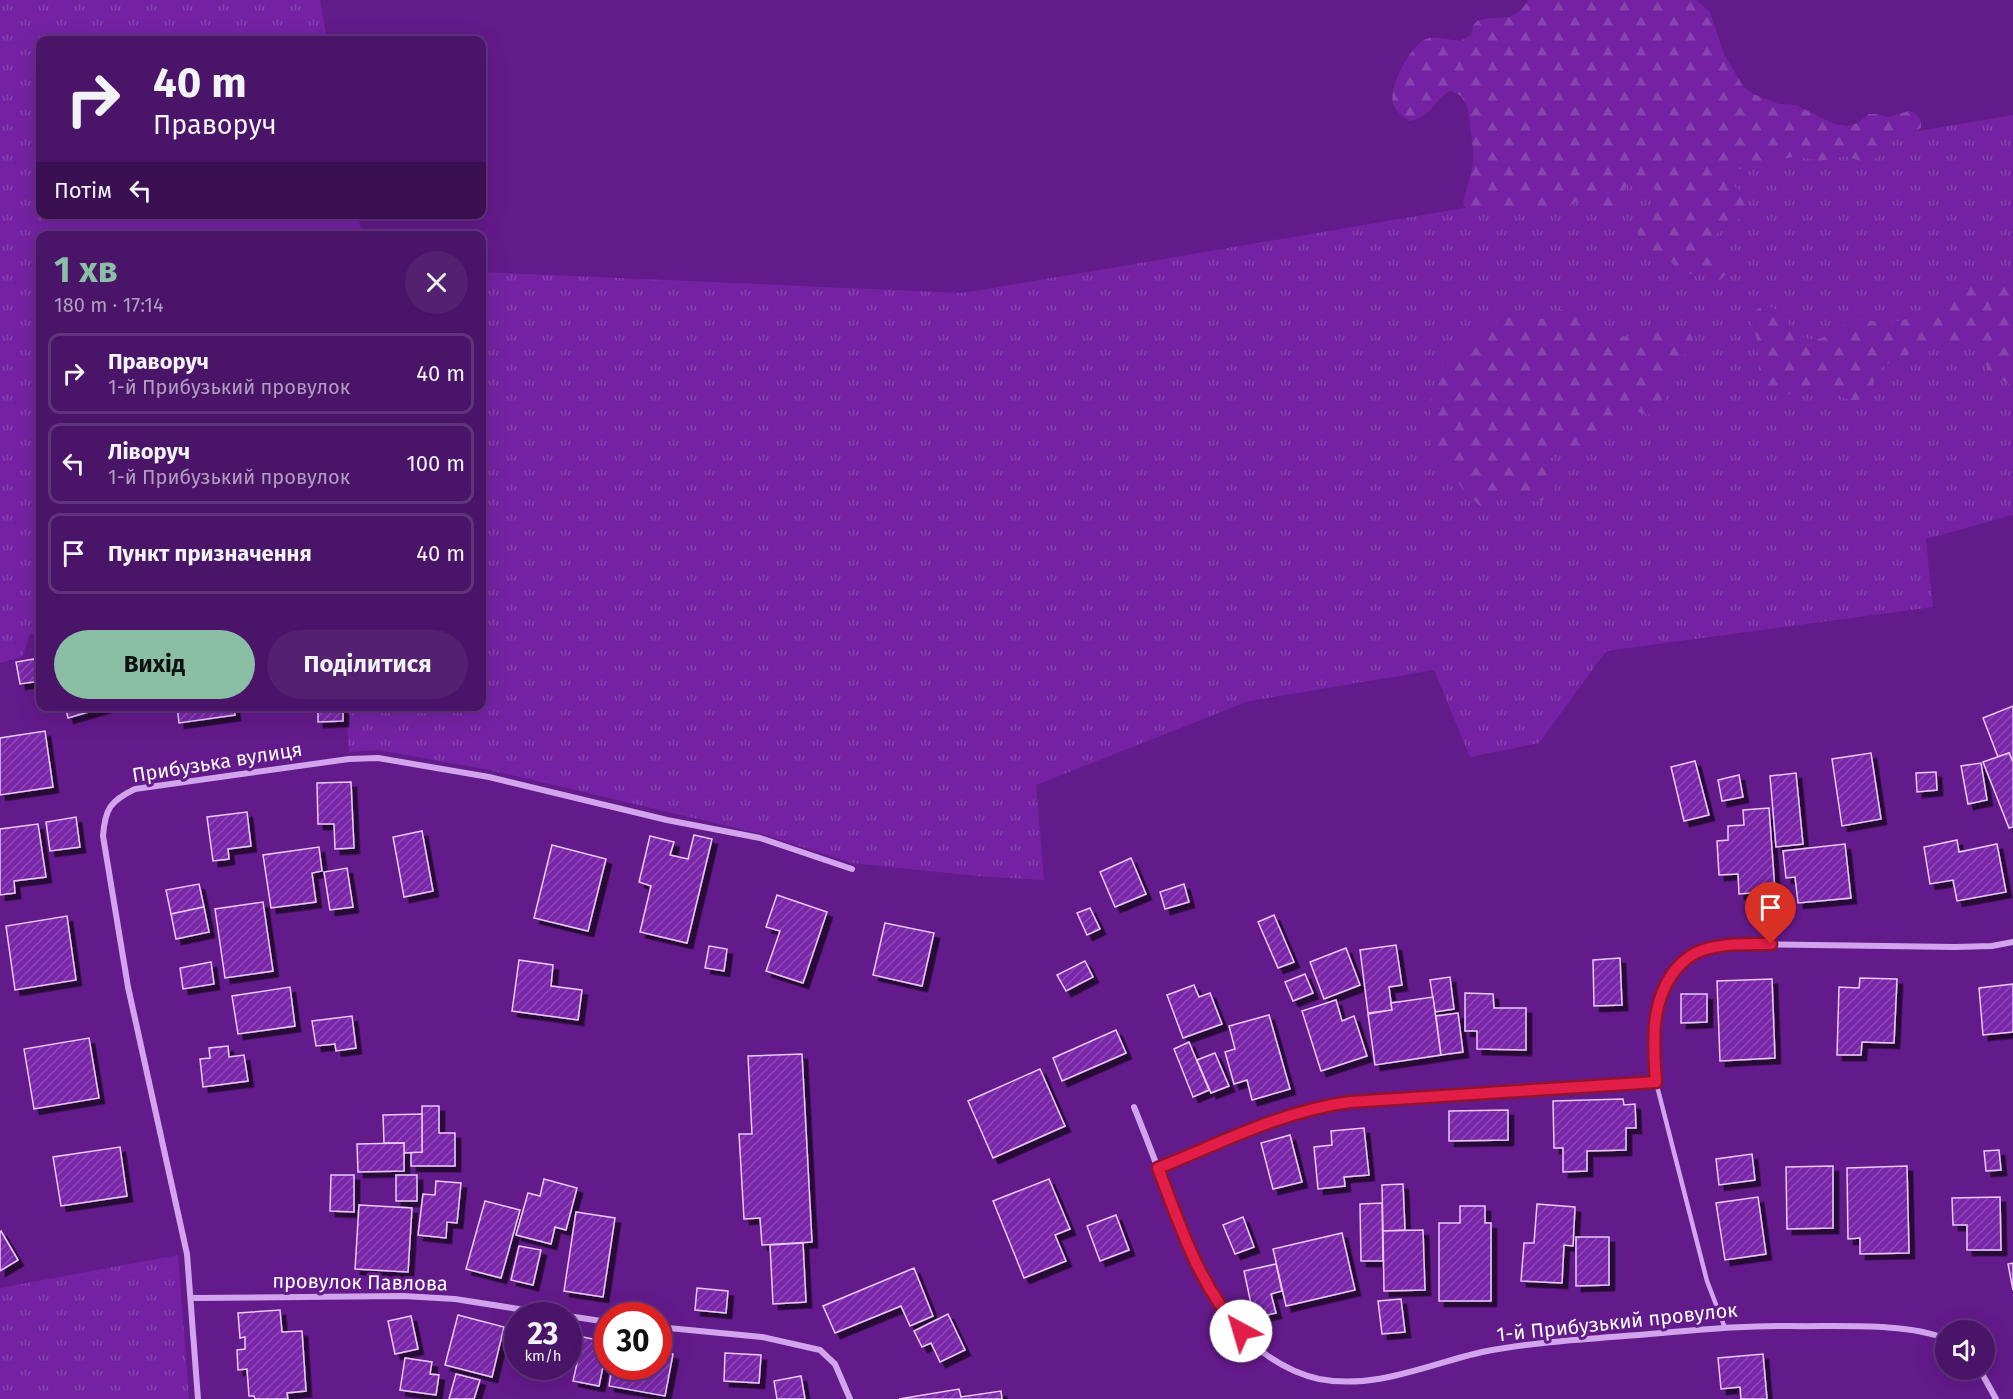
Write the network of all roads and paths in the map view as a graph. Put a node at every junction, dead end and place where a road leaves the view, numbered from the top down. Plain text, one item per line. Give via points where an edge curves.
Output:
1 (852, 869) dead end
2 (2013, 942) edge
3 (1656, 1082) junction
4 (1134, 1107) dead end
5 (1158, 1168) junction
6 (191, 1298) junction
7 (504, 1307) edge
8 (672, 1328) edge
9 (1725, 1328) junction
10 (1935, 1335) edge
11 (1987, 1380) edge
12 (198, 1399) edge
13 (850, 1399) edge
14 (1996, 1399) edge

1 - 6 street, Прибузька вулиця via 760,838 489,777 378,758 135,789 118,797 108,808 103,836 128,987 187,1254
2 - 3 street via 1955,947 1748,944 1701,950 1683,961 1668,978 1658,1000 1653,1051
3 - 5 street via 1321,1106 1290,1114
3 - 9 lane via 1707,1281
4 - 5 street, 1-й Прибузький провулок
5 - 9 street, 1-й Прибузький провулок via 1207,1286 1228,1318 1254,1345 1285,1367 1319,1379 1356,1382 1395,1376 1482,1352 1551,1342
6 - 7 street, провулок Павлова via 403,1296
6 - 12 street, Прибузька вулиця
8 - 13 street via 762,1337 820,1350 835,1365
9 - 10 street, 1-й Прибузький провулок via 1749,1325 1898,1329
11 - 14 street

